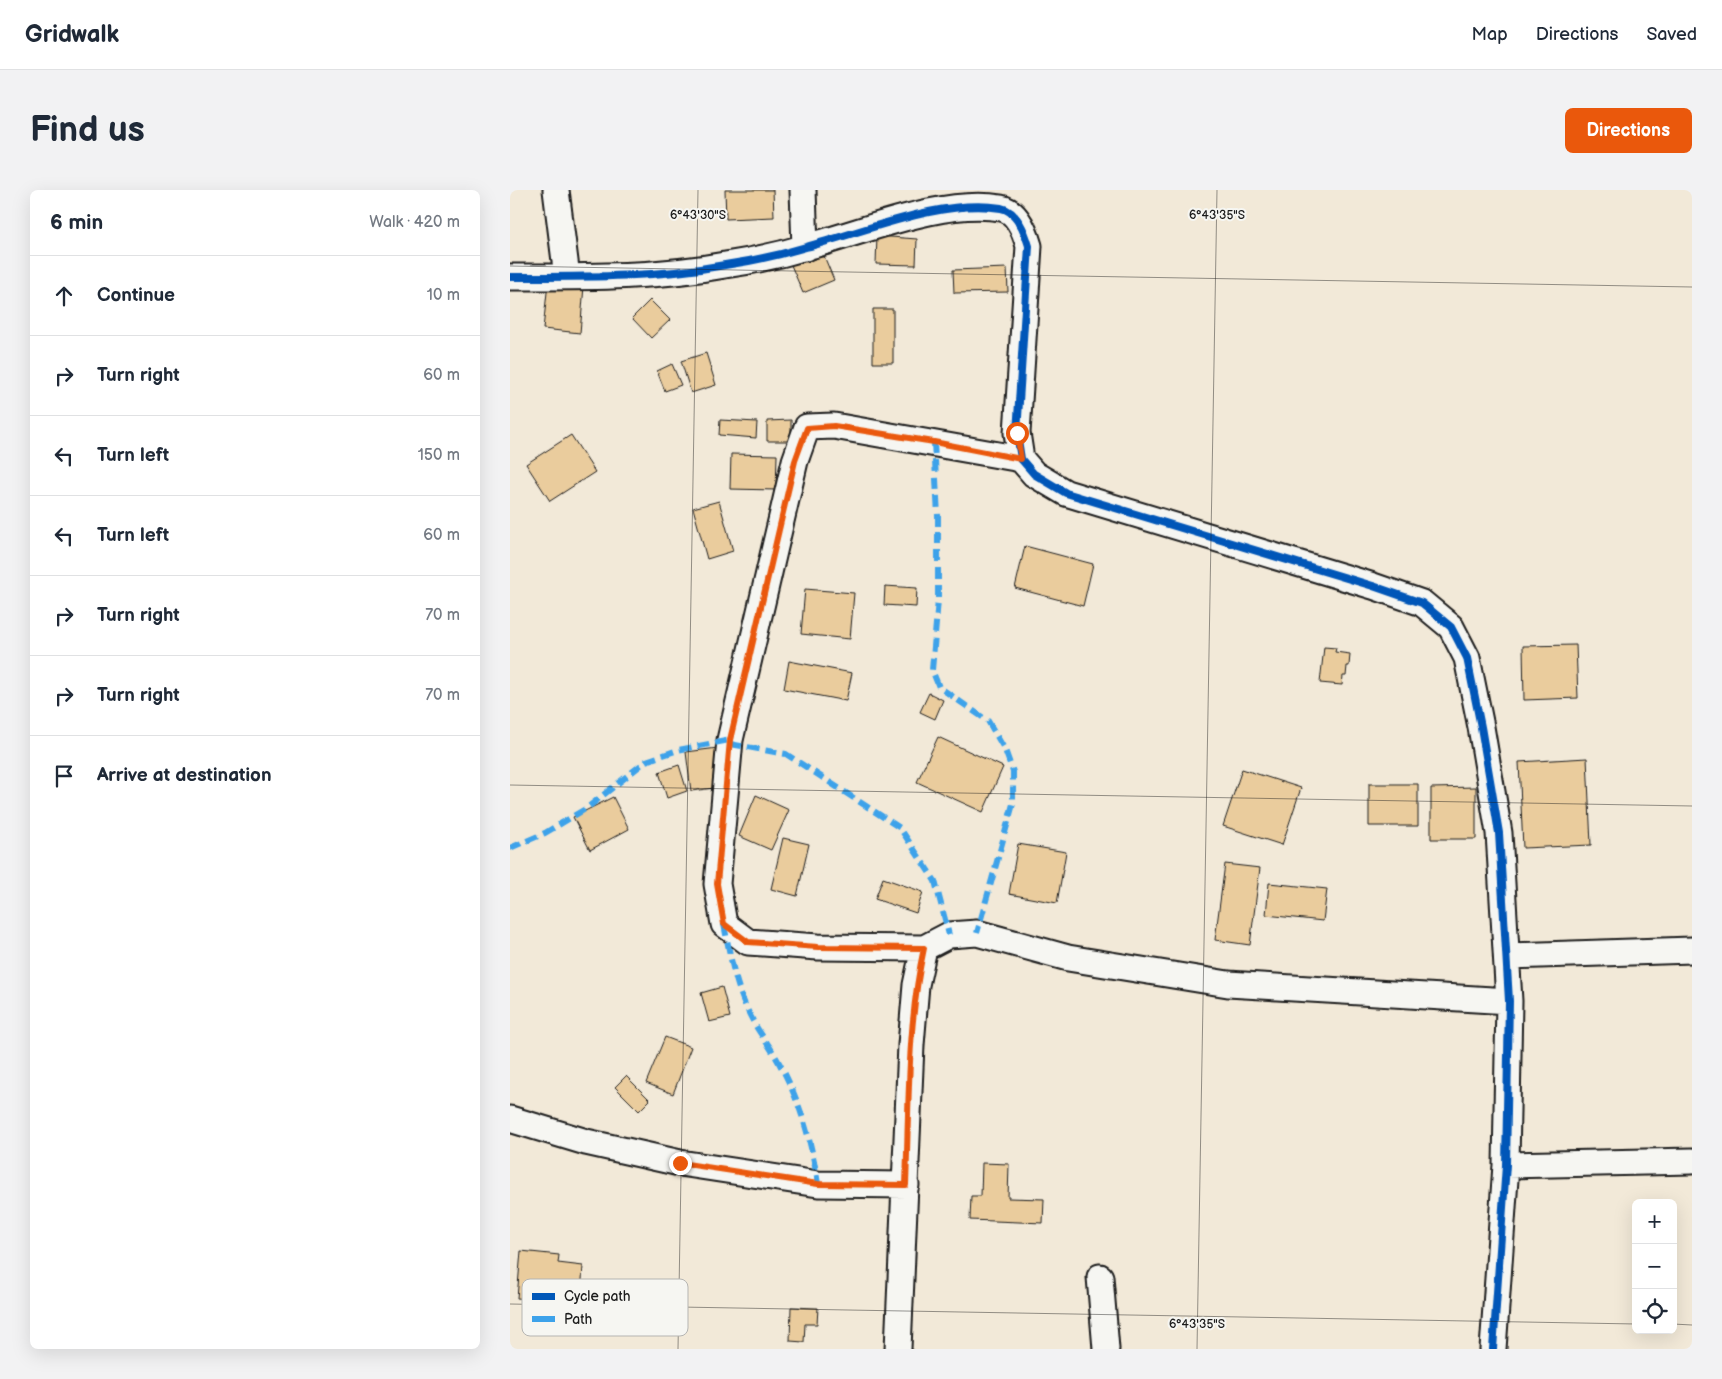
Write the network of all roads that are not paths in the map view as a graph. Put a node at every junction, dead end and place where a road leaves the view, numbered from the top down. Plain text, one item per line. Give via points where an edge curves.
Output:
1 (556, 190) edge
2 (803, 190) edge
3 (805, 248) junction
4 (510, 277) edge
5 (567, 277) junction
6 (1021, 459) junction
7 (924, 948) junction
8 (1692, 950) edge
9 (1508, 956) junction
10 (1509, 1001) junction
11 (510, 1119) edge
12 (1692, 1161) edge
13 (1506, 1165) junction
14 (906, 1185) junction
15 (1100, 1277) dead end
16 (898, 1349) edge
17 (1106, 1349) edge
18 (1493, 1349) edge

1 - 5 street
2 - 3 street
3 - 5 street via 725,265 647,274
3 - 6 street via 950,208 979,206 1004,209 1015,217 1026,232 1029,246 1017,433
4 - 5 street
6 - 7 street via 834,426 807,428 795,461 730,740 717,884 724,924 748,942 818,947
6 - 9 street via 1034,474 1066,493 1390,591 1422,603 1451,627 1467,658 1481,727 1499,833
7 - 10 street via 949,935 978,933 1068,958 1228,984
7 - 14 street via 916,985 912,1037
8 - 9 street
9 - 10 street
10 - 13 street
11 - 14 street via 586,1142 680,1163 818,1184
12 - 13 street
13 - 18 street
14 - 16 street
15 - 17 street

